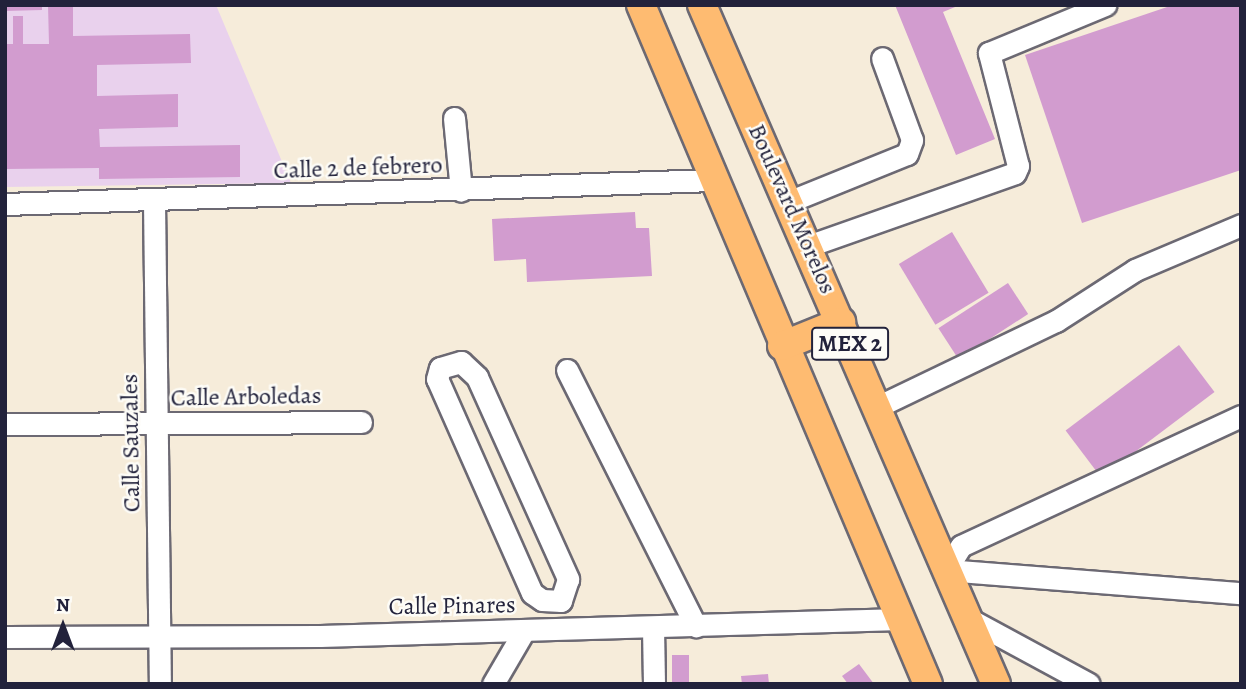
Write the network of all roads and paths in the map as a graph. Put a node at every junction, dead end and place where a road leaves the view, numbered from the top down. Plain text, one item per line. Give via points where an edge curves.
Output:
1 (641, 5) edge
2 (702, 5) edge
3 (1105, 5) edge
4 (882, 58) dead end
5 (454, 118) dead end
6 (712, 180) junction
7 (461, 191) junction
8 (154, 201) junction
9 (789, 202) junction
10 (5, 204) edge
11 (1241, 225) edge
12 (808, 247) junction
13 (841, 322) junction
14 (782, 346) junction
15 (567, 370) dead end
16 (877, 407) junction
17 (1241, 416) edge
18 (361, 422) dead end
19 (5, 424) edge
20 (157, 424) junction
21 (946, 570) junction
22 (1241, 593) edge
23 (561, 601) junction
24 (901, 619) junction
25 (969, 620) junction
26 (696, 626) junction
27 (653, 627) junction
28 (576, 629) junction
29 (524, 631) junction
30 (5, 637) edge
31 (160, 639) junction
32 (160, 684) edge
33 (494, 684) edge
34 (654, 684) edge
35 (928, 684) edge
36 (996, 684) edge
37 (1089, 684) edge

1 - 6 main road, MEX 2
2 - 9 main road, Boulevard Morelos / MEX 2
3 - 12 street via 989,53 1018,166 1015,173
4 - 9 street via 912,140 906,154
5 - 7 street
6 - 7 street, Calle 2 de febrero
6 - 14 main road, MEX 2
7 - 8 street, Calle 2 de febrero
8 - 10 street, Calle 2 de febrero
8 - 20 street, Calle Sauzales
9 - 12 main road, Boulevard Morelos / MEX 2
11 - 16 street via 1135,270 1056,321
12 - 13 main road, Boulevard Morelos / MEX 2
13 - 14 main road
13 - 16 main road, Boulevard Morelos / MEX 2
14 - 24 main road, MEX 2
15 - 26 street
16 - 21 main road, Boulevard Morelos / MEX 2
17 - 21 street via 961,546
18 - 20 street, Calle Arboledas
19 - 20 street, Calle Arboledas
20 - 31 street, Calle Sauzales
21 - 22 street
21 - 25 main road, Boulevard Morelos / MEX 2
23 - 23 street via 568,579 477,377 461,362 440,368 437,379 533,593 542,600
23 - 28 street
24 - 26 street, Calle Pinares
24 - 35 main road, MEX 2
25 - 36 main road, Boulevard Morelos / MEX 2
25 - 37 street
26 - 27 street, Calle Pinares
27 - 28 street, Calle Pinares
27 - 34 street
28 - 29 street, Calle Pinares
29 - 31 street, Calle Pinares
29 - 33 street
30 - 31 street, Calle Pinares
31 - 32 street, Calle Sauzales

